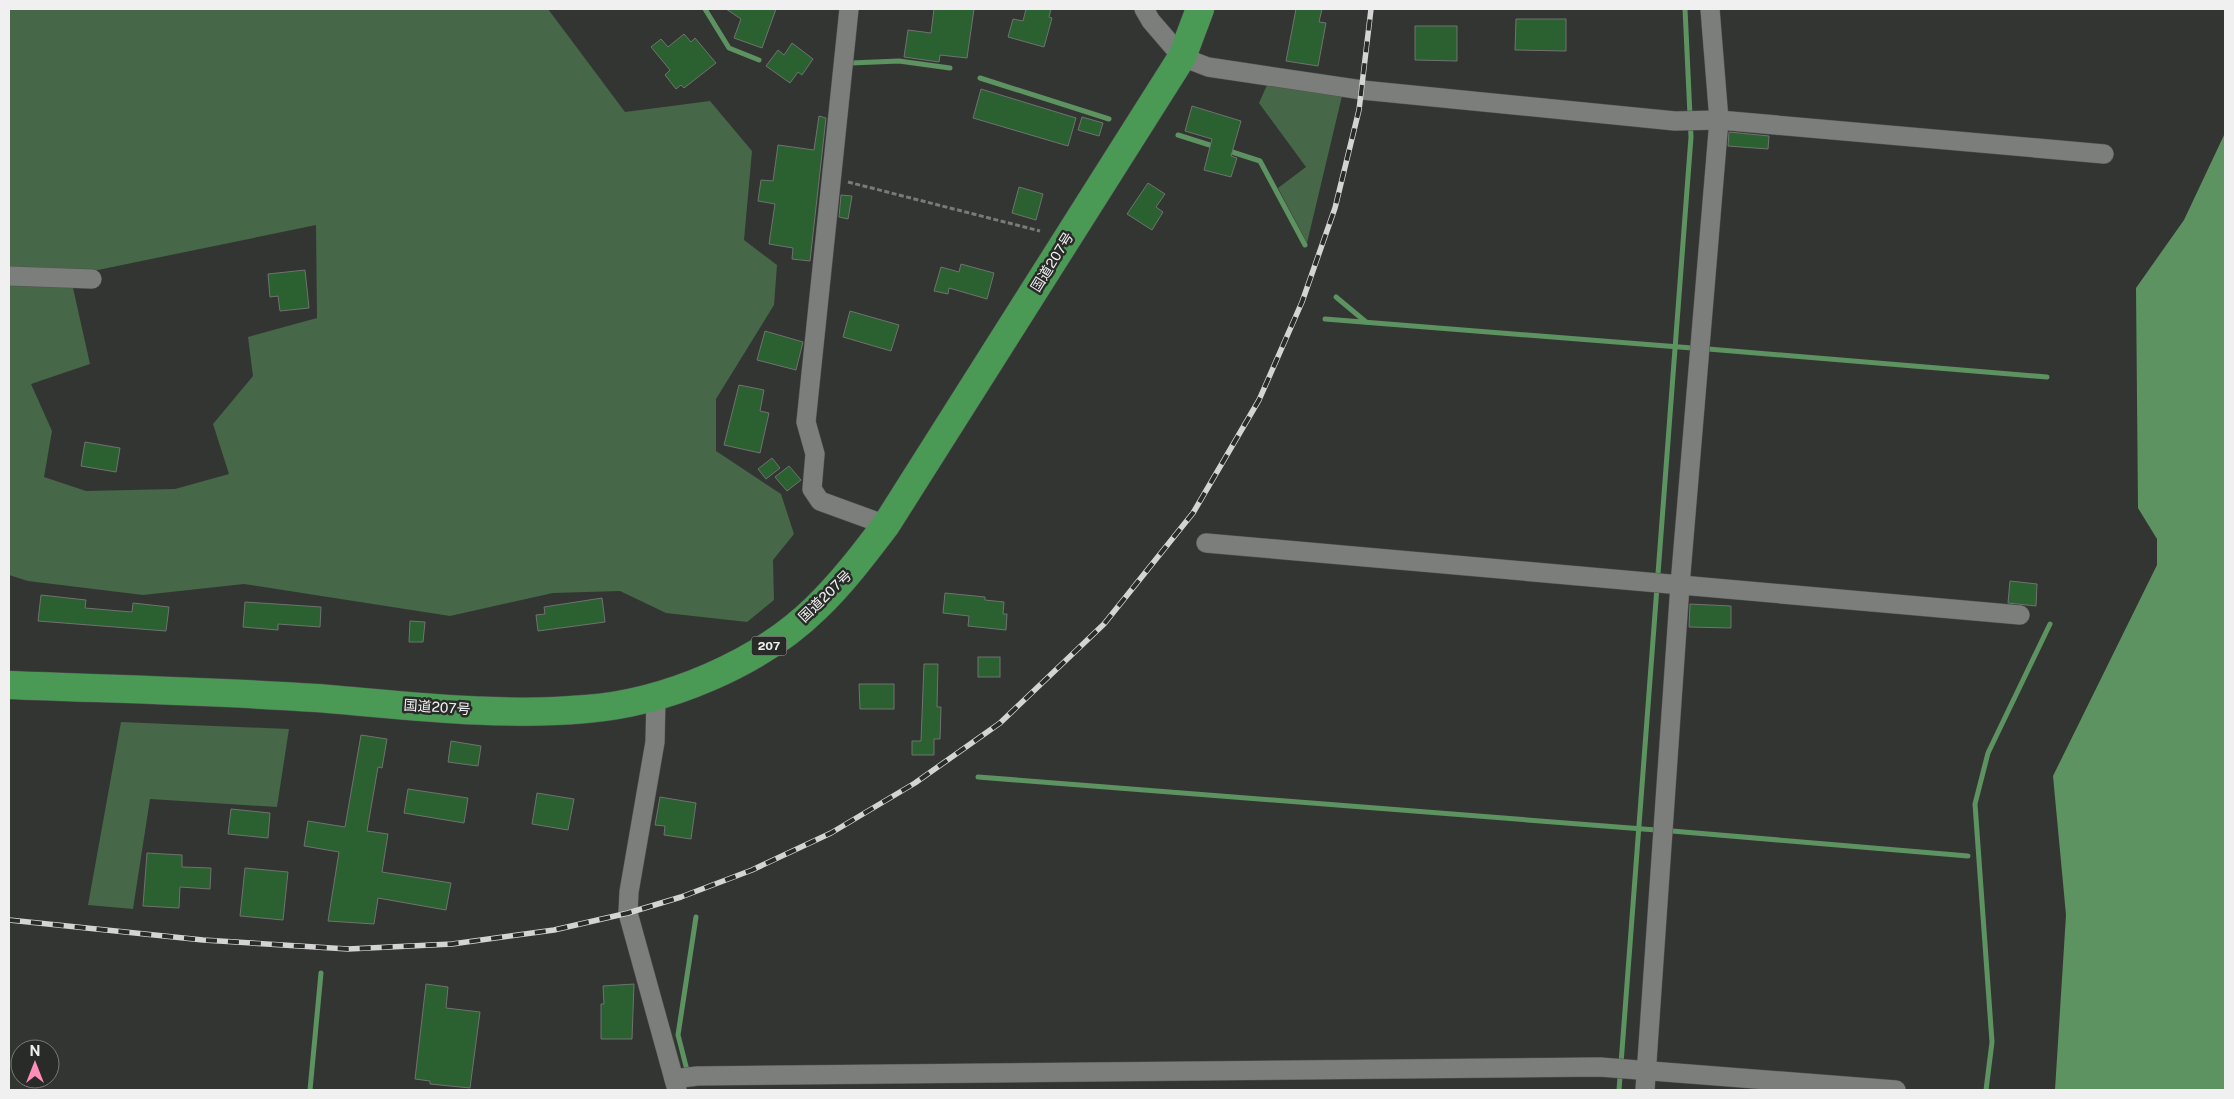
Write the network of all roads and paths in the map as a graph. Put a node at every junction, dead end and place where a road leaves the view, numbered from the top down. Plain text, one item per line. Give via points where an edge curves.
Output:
1 (849, 9) edge
2 (1144, 9) edge
3 (1200, 9) edge
4 (1710, 9) edge
5 (1182, 57) junction
6 (1709, 120) junction
7 (2104, 154) dead end
8 (831, 178) junction
9 (1040, 231) dead end
10 (9, 276) edge
11 (92, 279) dead end
12 (886, 525) junction
13 (1206, 544) dead end
14 (1674, 585) junction
15 (2020, 615) dead end
16 (9, 685) edge
17 (656, 697) junction
18 (1630, 1069) junction
19 (683, 1081) edge
20 (1645, 1090) edge
21 (1896, 1090) edge

1 - 8 street
2 - 5 street
3 - 5 highway, 国道207号 / 207
4 - 6 street
5 - 6 street via 1208,67 1362,90 1681,121
5 - 12 highway, 国道207号 / 207
6 - 7 street
6 - 14 street
8 - 9 path
8 - 12 street via 806,422 815,454 812,489 820,501
10 - 11 street
12 - 17 highway, 国道207号 / 207 via 855,568 815,610 770,645 722,671
13 - 14 street
14 - 15 street
14 - 18 street
16 - 17 highway, 国道207号 / 207 via 306,698 504,711 587,710
17 - 19 street via 655,742 628,913
18 - 19 street
18 - 20 street
18 - 21 street

